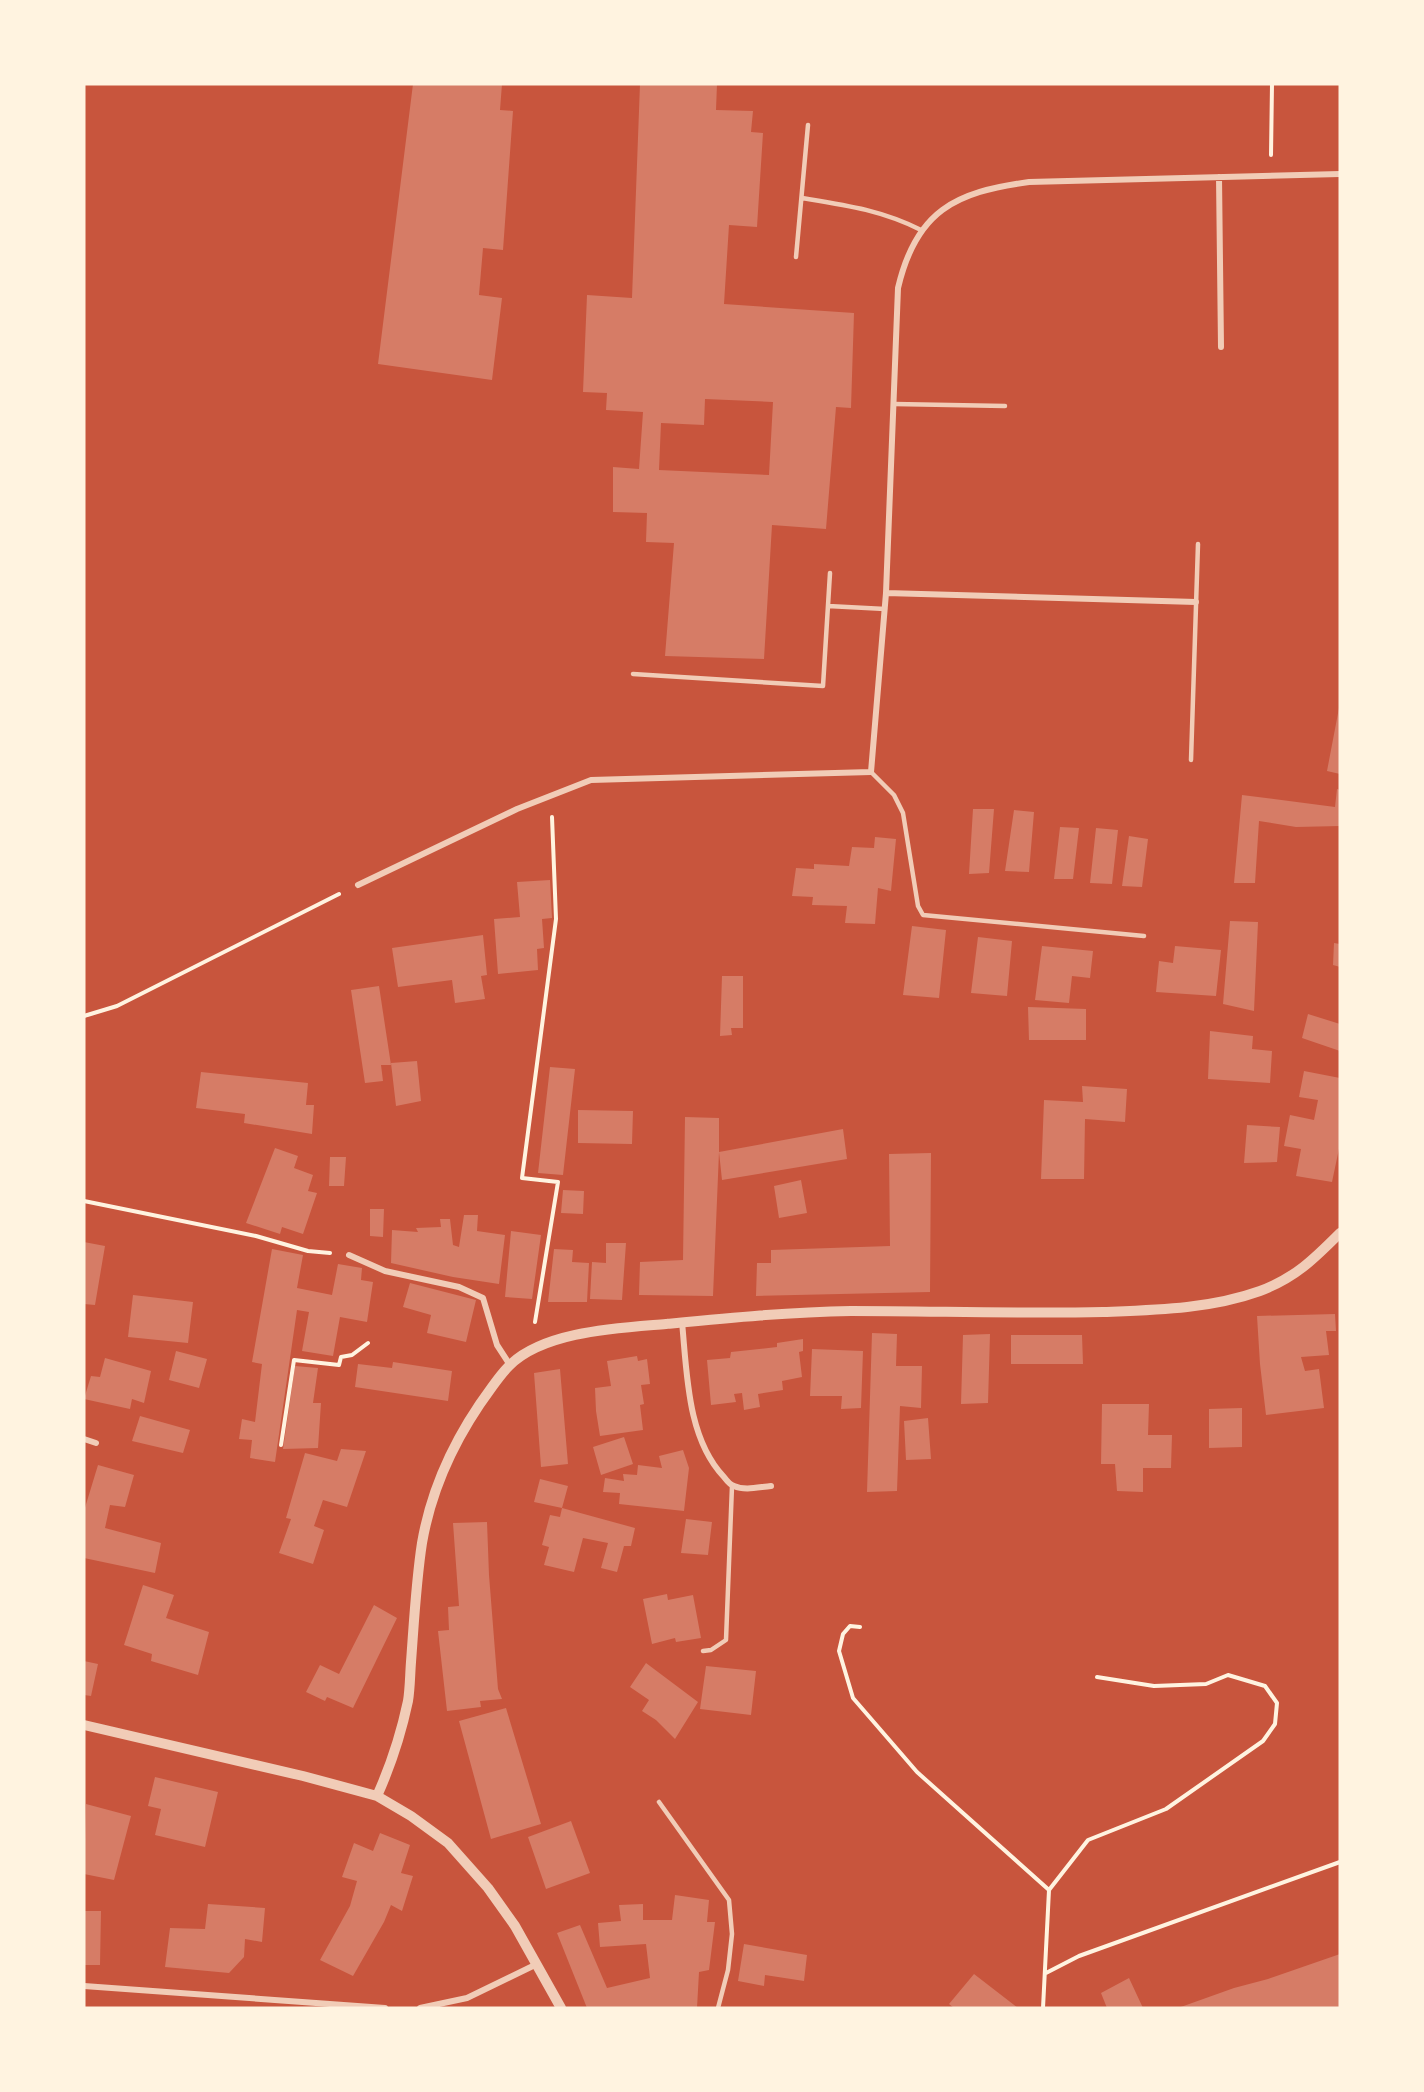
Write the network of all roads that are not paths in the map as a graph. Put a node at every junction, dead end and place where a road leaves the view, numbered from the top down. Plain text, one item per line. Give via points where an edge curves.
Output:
1 (808, 125) dead end
2 (1340, 174) edge
3 (1219, 177) junction
4 (801, 198) junction
5 (921, 230) junction
6 (796, 257) dead end
7 (1221, 347) dead end
8 (894, 404) junction
9 (1005, 406) dead end
10 (1198, 544) dead end
11 (830, 573) dead end
12 (886, 593) junction
13 (1196, 602) junction
14 (828, 606) junction
15 (885, 609) junction
16 (633, 674) dead end
17 (1191, 760) dead end
18 (871, 772) junction
19 (358, 885) road end
20 (1144, 936) dead end
21 (1340, 1234) edge
22 (349, 1255) road end
23 (682, 1322) junction
24 (510, 1365) junction
25 (84, 1439) edge
26 (96, 1443) dead end
27 (732, 1486) junction
28 (771, 1486) dead end
29 (703, 1651) dead end
30 (84, 1725) edge
31 (378, 1796) junction
32 (659, 1802) dead end
33 (537, 1964) junction
34 (84, 1986) edge
35 (385, 2008) edge
36 (420, 2008) edge
37 (561, 2008) edge
38 (718, 2008) edge

1 - 4 lane
2 - 3 street
3 - 5 street via 1000,186 972,193 951,204
3 - 7 street
4 - 5 lane via 896,218
4 - 6 lane
5 - 8 street via 903,266 898,288
8 - 9 lane
8 - 12 street
10 - 13 lane
11 - 14 lane
12 - 13 street
12 - 15 street
13 - 17 lane
14 - 15 lane
14 - 16 lane via 823,686
15 - 18 street
18 - 19 street via 591,780 517,809
18 - 20 lane via 894,795 903,813 918,906 923,915
21 - 23 street via 1302,1270 1283,1281 1217,1303 1168,1310 849,1311
22 - 24 street via 384,1271 459,1287 483,1299 497,1345
23 - 24 street via 554,1341
23 - 27 street via 694,1419 704,1449
24 - 31 street via 460,1436 436,1489 422,1545 408,1699 392,1763
25 - 26 street
27 - 28 street
27 - 29 lane via 726,1640
30 - 31 street
31 - 33 street via 448,1843 488,1888
32 - 38 lane via 729,1900 732,1934
33 - 36 street via 467,1998
33 - 37 street
34 - 35 street

